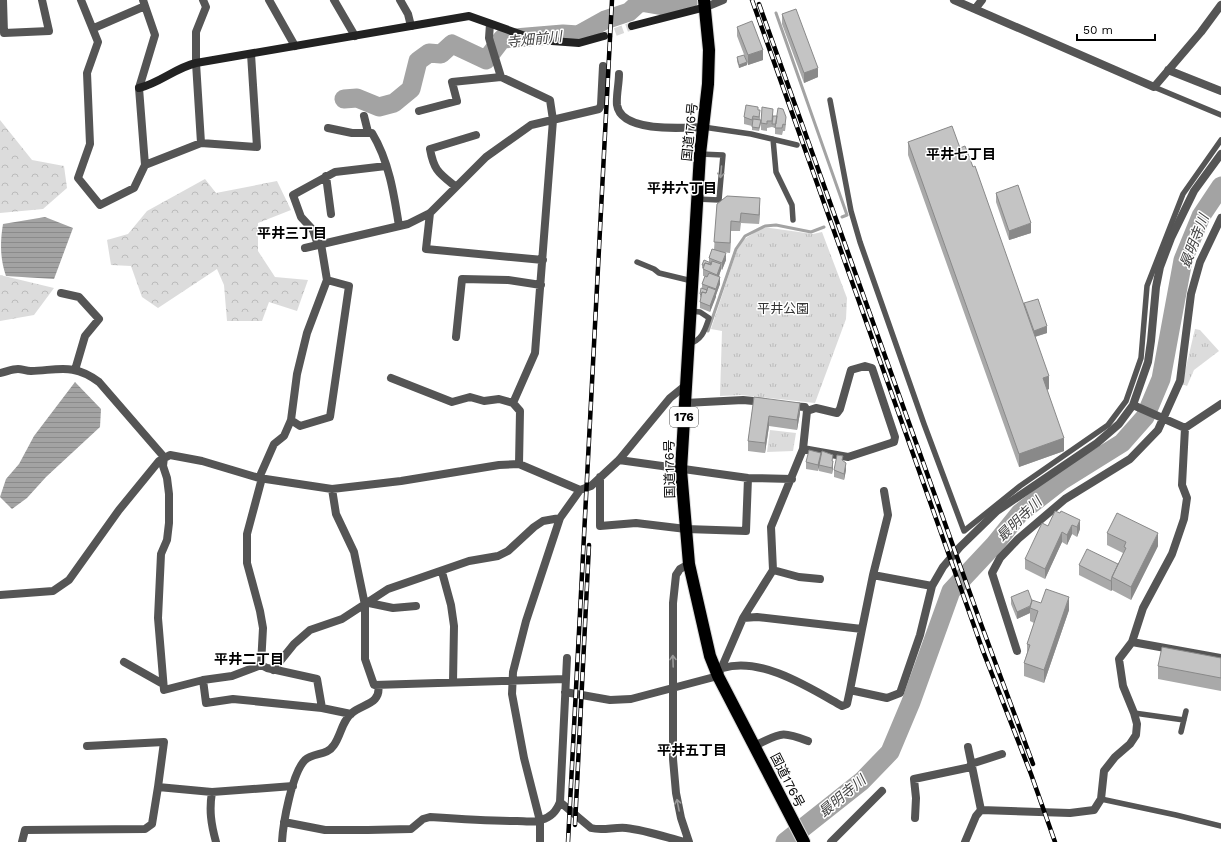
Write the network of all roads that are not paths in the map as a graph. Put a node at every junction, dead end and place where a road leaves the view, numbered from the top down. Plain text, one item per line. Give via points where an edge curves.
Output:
1 (2, 0) edge
2 (42, 0) edge
3 (81, 0) edge
4 (203, 0) edge
5 (269, 0) edge
6 (334, 0) edge
7 (400, 0) edge
8 (723, 0) edge
9 (954, 0) edge
10 (982, 0) edge
11 (144, 3) edge
12 (705, 4) edge
13 (1221, 5) edge
14 (975, 9) junction
15 (490, 24) junction
16 (411, 26) junction
17 (632, 26) tunnel mouth
18 (94, 28) junction
19 (354, 36) junction
20 (604, 36) tunnel mouth
21 (295, 46) junction
22 (251, 54) junction
23 (196, 63) junction
24 (603, 66) dead end
25 (1168, 70) junction
26 (619, 74) dead end
27 (501, 76) junction
28 (1154, 87) junction
29 (139, 88) junction
30 (1221, 91) edge
31 (830, 100) dead end
32 (419, 111) dead end
33 (1221, 115) edge
34 (364, 116) dead end
35 (553, 120) junction
36 (702, 127) junction
37 (328, 128) dead end
38 (368, 132) junction
39 (476, 135) dead end
40 (773, 139) junction
41 (1221, 140) edge
42 (201, 143) junction
43 (797, 145) dead end
44 (700, 154) junction
45 (1221, 154) edge
46 (145, 165) junction
47 (386, 166) junction
48 (326, 176) junction
49 (456, 187) junction
50 (697, 199) junction
51 (430, 213) junction
52 (331, 214) dead end
53 (1221, 218) edge
54 (793, 220) dead end
55 (398, 226) junction
56 (320, 244) junction
57 (304, 248) dead end
58 (543, 260) junction
59 (637, 262) dead end
60 (327, 280) junction
61 (692, 281) junction
62 (541, 286) junction
63 (61, 293) dead end
64 (690, 311) junction
65 (456, 337) dead end
66 (688, 344) junction
67 (75, 370) junction
68 (0, 373) edge
69 (391, 378) dead end
70 (686, 385) junction
71 (512, 403) junction
72 (685, 403) junction
73 (1221, 404) edge
74 (1137, 406) junction
75 (807, 411) junction
76 (1162, 417) junction
77 (291, 420) junction
78 (1185, 428) junction
79 (803, 449) junction
80 (164, 458) junction
81 (619, 460) junction
82 (519, 464) junction
83 (681, 470) junction
84 (600, 477) junction
85 (261, 478) junction
86 (748, 478) junction
87 (792, 479) junction
88 (332, 489) junction
89 (580, 490) junction
90 (884, 491) dead end
91 (560, 518) junction
92 (686, 529) junction
93 (689, 564) junction
94 (773, 570) junction
95 (442, 572) junction
96 (873, 575) junction
97 (820, 579) dead end
98 (932, 586) junction
99 (0, 595) edge
100 (367, 604) junction
101 (416, 606) dead end
102 (743, 618) junction
103 (862, 629) junction
104 (1132, 642) junction
105 (1017, 651) dead end
106 (567, 658) dead end
107 (1221, 658) edge
108 (124, 662) dead end
109 (261, 665) junction
110 (273, 670) junction
111 (720, 672) junction
112 (566, 679) junction
113 (203, 680) junction
114 (453, 682) junction
115 (512, 682) junction
116 (163, 684) junction
117 (378, 685) junction
118 (674, 688) junction
119 (850, 690) junction
120 (565, 692) junction
121 (322, 708) junction
122 (1186, 711) dead end
123 (1134, 713) junction
124 (351, 714) junction
125 (1184, 720) junction
126 (1181, 732) dead end
127 (808, 741) dead end
128 (87, 746) dead end
129 (754, 746) junction
130 (968, 747) dead end
131 (1002, 754) dead end
132 (971, 766) junction
133 (293, 786) junction
134 (158, 787) junction
135 (882, 791) dead end
136 (212, 792) junction
137 (1101, 800) junction
138 (560, 802) junction
139 (981, 810) junction
140 (915, 818) dead end
141 (540, 821) junction
142 (284, 822) junction
143 (1221, 826) edge
144 (803, 840) edge
145 (22, 842) edge
146 (216, 842) edge
147 (282, 842) edge
148 (540, 842) edge
149 (684, 842) edge
150 (689, 842) edge
151 (831, 842) edge
152 (965, 842) edge

1 - 2 street via 4,33 49,31
3 - 18 street
4 - 23 street via 206,7 196,32
5 - 21 street
6 - 19 street
7 - 16 street
8 - 12 street
9 - 14 street
10 - 14 street
11 - 18 street
11 - 29 street via 156,35
12 - 17 street
12 - 36 highway, 国道176号 / 176 via 709,50 708,84
13 - 25 street
14 - 28 street
15 - 16 street via 469,16
15 - 20 street via 528,37 552,41 579,43
15 - 27 street via 489,38
16 - 19 street
18 - 46 street via 98,42 87,73 90,144 78,178 100,205 134,188
19 - 21 street
21 - 22 street
22 - 23 street
22 - 42 street via 257,147
23 - 29 street via 182,66 148,86
23 - 42 street
24 - 35 street via 599,109
25 - 28 street
25 - 30 street
26 - 36 street via 617,106 621,114 632,123 676,129
27 - 32 street via 452,82 457,101
27 - 35 street via 550,100
28 - 33 lane
29 - 46 street
31 - 41 lane via 851,211 860,242 964,531 1020,486 1108,425 1126,402 1141,358 1147,286 1183,194
34 - 38 street
35 - 49 street via 531,125 486,157
35 - 58 street
36 - 40 lane
36 - 44 highway, 国道176号 / 176
37 - 38 street via 352,133
38 - 47 street via 372,133 378,142
39 - 49 street via 430,148 433,165
40 - 43 lane
40 - 54 lane via 776,172 792,205
42 - 46 street
44 - 50 highway, 国道176号 / 176
44 -> 50 lane via 723,155 719,200
45 - 74 street via 1194,191 1173,232 1160,267 1152,341
47 - 48 street via 335,172
47 - 55 street via 392,183
48 - 52 street
48 - 56 street via 293,195 301,217 313,230
49 - 51 street
50 - 61 highway, 国道176号 / 176
51 - 55 street
51 - 58 street via 426,249
53 - 76 street via 1200,262 1191,294 1180,381
55 - 56 street
56 - 57 street
56 - 60 street
58 - 62 street
59 - 61 lane via 659,273
60 - 77 street via 307,334 297,374
60 - 77 street via 349,286 330,417 300,426
61 - 64 highway, 国道176号 / 176
62 - 65 street via 508,280 462,279
62 - 71 street via 535,353
63 - 67 street via 79,297 98,319 85,336
64 - 66 highway, 国道176号 / 176
64 - 66 lane via 700,312 709,318 704,333 696,342
66 - 70 highway, 国道176号 / 176
67 - 68 street via 17,369
67 - 80 street via 99,382
69 - 71 street via 452,402 470,397 484,401 499,399
70 - 72 highway, 国道176号 / 176
70 - 81 street via 670,398
71 - 82 street via 520,411
72 - 75 street via 743,400 805,407
72 - 83 highway, 国道176号 / 176
73 - 78 street
74 - 76 street
74 - 98 street via 1097,443 997,511 943,567
75 - 79 street
75 - 79 street via 816,408 837,413 851,370 865,366 872,368 895,437 894,442 848,457
76 - 78 street
76 - 105 street via 1158,430 1130,459 1065,499 1018,538 995,563 992,573
77 - 85 street via 284,436 274,444
78 - 104 street via 1182,485 1187,498 1184,519 1172,554 1143,608
79 - 87 street
80 - 85 street via 170,455 202,461
80 - 99 street via 119,510 69,580 53,590
80 - 116 street via 163,466 169,494 169,523 168,540 161,554 158,618
81 - 83 street
81 - 84 street
82 - 88 street
82 - 89 street
83 - 86 street
83 - 92 highway, 国道176号 / 176
84 - 89 street via 591,486
84 - 92 street via 600,526 636,523
85 - 88 street
85 - 109 street via 247,534 247,563 260,611
86 - 87 street
86 - 92 street via 746,531
87 - 94 street via 771,527
88 - 100 street via 336,514 354,552
89 - 91 street
90 - 96 street via 888,514
91 - 95 street via 543,521 508,551 498,556 469,561
91 - 115 street via 526,621
92 - 93 highway, 国道176号 / 176
93 - 111 highway, 国道176号 / 176 via 710,656
118 -> 93 street via 673,611 676,576 680,569
94 - 97 street
94 - 102 street
95 - 100 street via 388,589
95 - 114 street via 454,626
96 - 98 street
96 - 103 street
98 - 119 street via 920,635 900,693 887,698
100 - 101 street via 393,608
100 - 110 street via 342,619 310,630 294,644
100 - 117 street via 365,659 374,685
102 - 103 street via 757,617
102 - 111 street
103 - 119 street
104 - 107 street
104 - 123 street via 1119,659 1122,686
106 - 112 street
108 - 116 street
109 - 110 street
109 - 113 street via 232,676
110 - 121 street via 316,679
111 - 118 street
111 - 119 street via 742,666 766,668 842,706 847,704
111 - 129 highway, 国道176号 / 176
112 - 115 street
112 - 120 street
113 - 116 street via 164,690
113 - 121 street via 206,703 233,699
114 - 115 street
114 - 117 street
115 - 141 street via 524,758
117 - 124 street via 377,698
118 - 120 street via 631,699 610,700
150 -> 118 street via 681,818 674,780
120 - 138 street
121 - 124 street
122 - 125 lane
123 - 125 lane
123 - 137 street via 1136,735 1104,771
124 - 133 street via 334,746 328,752 316,754 305,760
125 - 126 lane
127 - 129 street via 788,733
128 - 134 street via 164,742
129 - 144 highway, 国道176号 / 176
130 - 132 street
131 - 132 street
132 - 139 street
132 - 140 street via 914,779
133 - 136 street
133 - 142 street
134 - 136 street
134 - 145 street via 152,824 145,829 25,830
135 - 151 street
136 - 146 street via 210,823
137 - 139 street via 1094,810 1088,812
137 - 143 lane via 1176,814
138 - 141 street via 556,812
138 - 149 street via 591,828 597,830 626,828
139 - 152 street
141 - 142 street via 430,817 423,819 411,829 368,830 325,830
141 - 148 street
142 - 147 street

